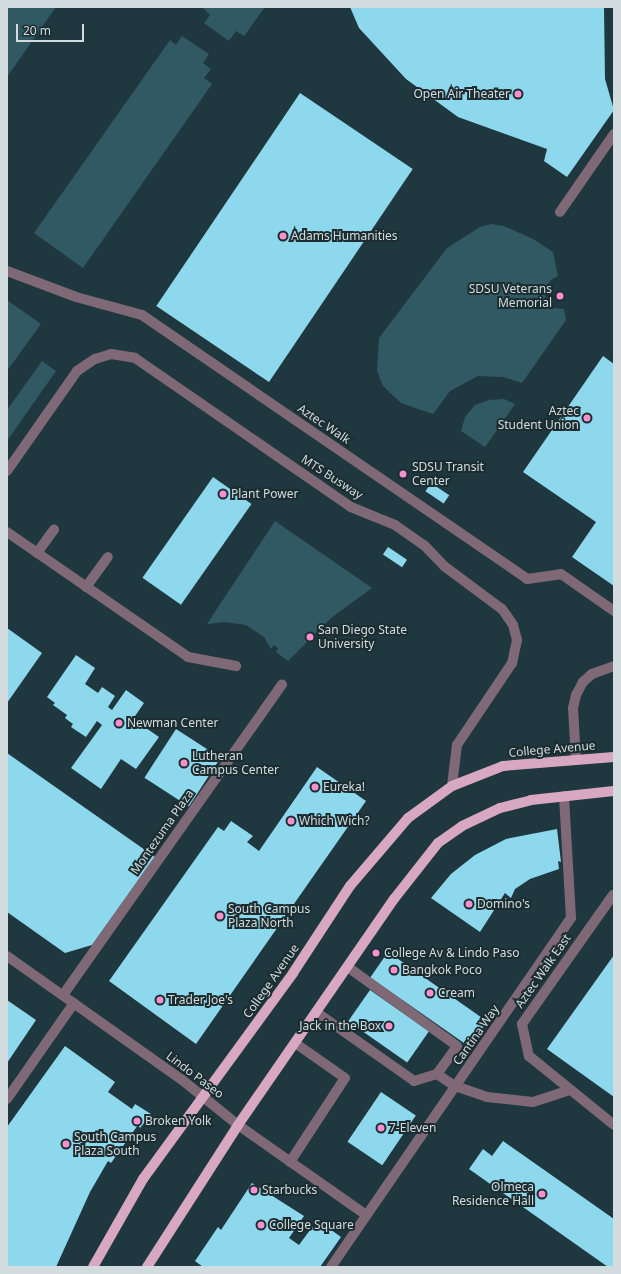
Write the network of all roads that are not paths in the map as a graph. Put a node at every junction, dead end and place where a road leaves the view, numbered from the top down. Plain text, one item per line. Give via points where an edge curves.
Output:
1 (614, 134) edge
2 (560, 212) dead end
3 (7, 271) edge
4 (7, 471) edge
5 (54, 530) dead end
6 (7, 532) edge
7 (38, 553) junction
8 (108, 557) dead end
9 (86, 587) junction
10 (614, 611) edge
11 (236, 666) dead end
12 (614, 666) edge
13 (282, 684) dead end
14 (614, 757) edge
15 (576, 760) junction
16 (452, 786) junction
17 (614, 791) edge
18 (564, 796) junction
19 (612, 895) dead end
20 (7, 956) edge
21 (348, 967) junction
22 (63, 995) junction
23 (74, 1003) junction
24 (316, 1012) junction
25 (295, 1043) junction
26 (437, 1074) junction
27 (455, 1086) junction
28 (569, 1090) junction
29 (203, 1096) junction
30 (7, 1099) edge
31 (238, 1125) junction
32 (614, 1125) edge
33 (290, 1162) junction
34 (366, 1215) junction
35 (93, 1267) edge
36 (147, 1267) edge
37 (330, 1267) edge

1 - 2 street
3 - 10 street, Aztec Walk via 76,297 142,315 527,579 561,574
4 - 16 street, MTS Busway via 78,371 95,359 111,354 135,358 351,507 395,525 424,545 444,566 502,609 513,625 517,640 512,663 457,745
5 - 7 street
6 - 7 street
7 - 9 street
8 - 9 street
9 - 11 street via 188,657
12 - 15 street via 592,674 583,682 576,695 573,708
13 - 22 street, Montezuma Plaza
14 - 15 main road, College Avenue
15 - 16 main road, College Avenue via 503,766
16 - 29 main road, College Avenue via 408,818 350,886 293,973
17 - 18 main road
18 - 21 main road via 500,808 462,826 438,843 394,899
18 - 27 street, Cantina Way via 571,918
19 - 28 street, Aztec Walk East via 522,1024 529,1056
20 - 22 street, Lindo Paseo
21 - 24 main road
21 - 26 street via 457,1046
22 - 23 street, Lindo Paseo
23 - 29 street, Lindo Paseo
23 - 30 street
24 - 25 main road
24 - 26 street via 414,1081
25 - 31 main road
25 - 33 street via 345,1078
26 - 27 street
27 - 28 street via 487,1097 533,1102
27 - 34 street, Cantina Way
28 - 32 street, Aztec Walk East
29 - 31 street, Lindo Paseo
29 - 35 main road, College Avenue via 143,1179
31 - 33 street, Lindo Paseo
31 - 36 main road
33 - 34 street, Lindo Paseo
34 - 37 street, Cantina Way

